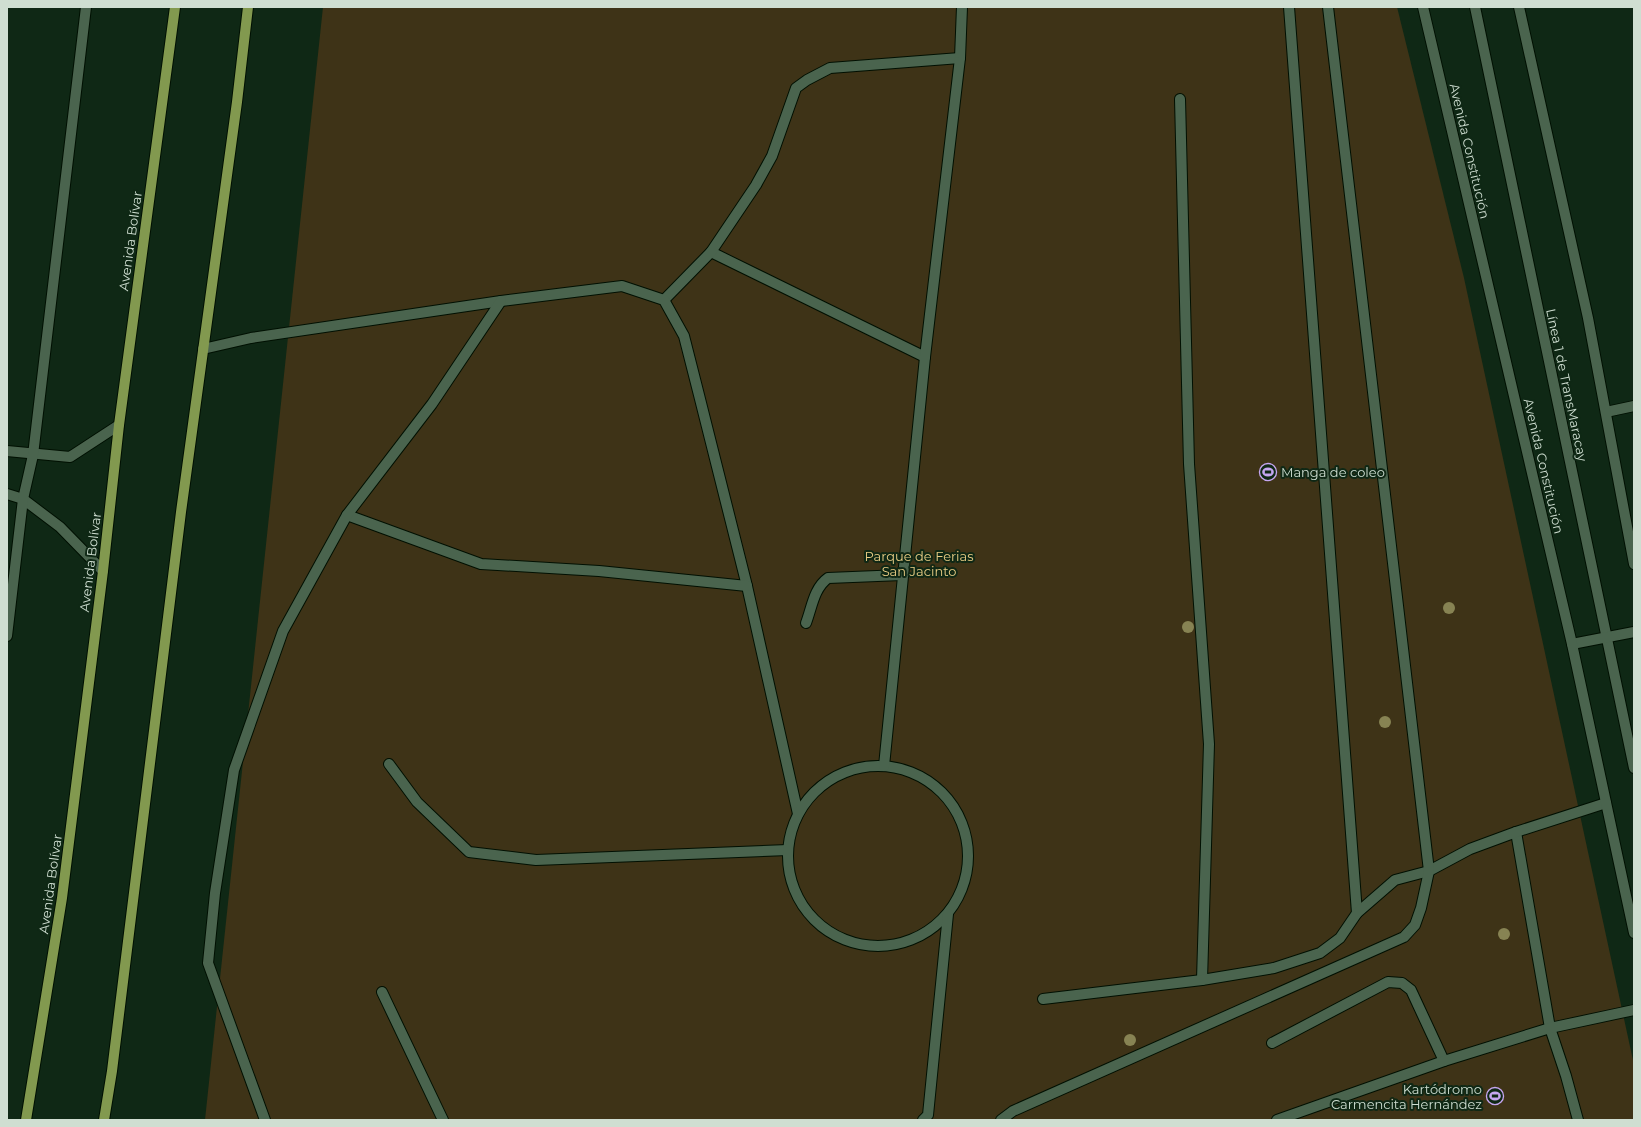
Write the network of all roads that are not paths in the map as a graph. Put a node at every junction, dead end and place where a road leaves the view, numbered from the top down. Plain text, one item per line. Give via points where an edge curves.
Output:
1 (86, 7) edge
2 (175, 7) edge
3 (248, 7) edge
4 (962, 7) edge
5 (1289, 7) edge
6 (1328, 7) edge
7 (1423, 7) edge
8 (1475, 7) edge
9 (1519, 7) edge
10 (960, 58) junction
11 (1180, 99) dead end
12 (711, 252) junction
13 (664, 300) junction
14 (501, 301) junction
15 (203, 349) junction
16 (925, 357) junction
17 (1634, 406) edge
18 (1606, 412) junction
19 (119, 425) junction
20 (7, 451) edge
21 (33, 454) junction
22 (7, 494) edge
23 (23, 499) junction
24 (347, 515) junction
25 (1634, 564) edge
26 (103, 571) junction
27 (902, 575) junction
28 (747, 586) junction
29 (806, 623) dead end
30 (1634, 632) edge
31 (7, 636) edge
32 (1607, 637) junction
33 (1572, 644) junction
34 (389, 764) dead end
35 (884, 766) junction
36 (1634, 768) edge
37 (1606, 803) junction
38 (798, 814) junction
39 (1516, 832) junction
40 (788, 850) junction
41 (1429, 871) junction
42 (1357, 913) junction
43 (948, 914) junction
44 (1634, 933) edge
45 (1202, 980) junction
46 (382, 992) dead end
47 (1043, 999) dead end
48 (1634, 1010) edge
49 (1550, 1028) junction
50 (1272, 1043) dead end
51 (1444, 1061) junction
52 (926, 1118) edge
53 (26, 1120) edge
54 (104, 1120) edge
55 (265, 1120) edge
56 (443, 1120) edge
57 (1001, 1120) edge
58 (1277, 1120) edge
59 (1578, 1120) edge

1 - 21 street
2 - 19 main road, Avenida Bolívar
3 - 15 main road
4 - 10 street
5 - 42 street
6 - 41 street
7 - 33 street, Avenida Constitución
8 - 32 street, Línea 1 de TransMaracay
9 - 18 street via 1588,318
10 - 12 street via 830,68 796,88 772,156 756,185
10 - 16 street
11 - 45 street via 1189,464 1209,744
12 - 13 street
12 - 16 street
13 - 14 street via 622,286
13 - 28 street via 684,336
14 - 15 street via 251,338
14 - 24 street via 432,404
15 - 54 main road
16 - 27 street
17 - 18 street
18 - 25 street
19 - 21 street via 70,457
19 - 26 main road, Avenida Bolívar
20 - 21 street
21 - 23 street
22 - 23 street
23 - 26 street via 60,527
23 - 31 street
24 - 28 street via 481,564 599,571
24 - 55 street via 283,631 234,770 215,893 208,964
26 - 53 main road, Avenida Bolívar via 62,898
27 - 29 street via 828,578 817,590
27 - 35 street
28 - 38 street
30 - 32 street
32 - 33 street
32 - 36 street, Línea 1 de TransMaracay
33 - 37 street, Avenida Constitución
34 - 40 street via 417,802 469,852 536,860
35 - 38 street via 855,768 838,775 813,793
35 - 43 street via 893,766 928,780 955,808 963,825 968,843 969,862 958,899
37 - 39 street
37 - 44 street, Avenida Constitución
38 - 40 street
39 - 41 street via 1470,849
39 - 49 street
40 - 43 street via 789,868 802,904 828,931 845,940 863,946 882,947 900,944 918,938
41 - 42 street via 1395,880
41 - 57 street via 1415,924 1404,937 1013,1111
42 - 45 street via 1340,938 1320,953 1274,968
43 - 52 street
45 - 47 street
46 - 56 street
48 - 49 street
49 - 51 street
49 - 59 street
50 - 51 street via 1388,982 1402,983 1411,990
51 - 58 street

